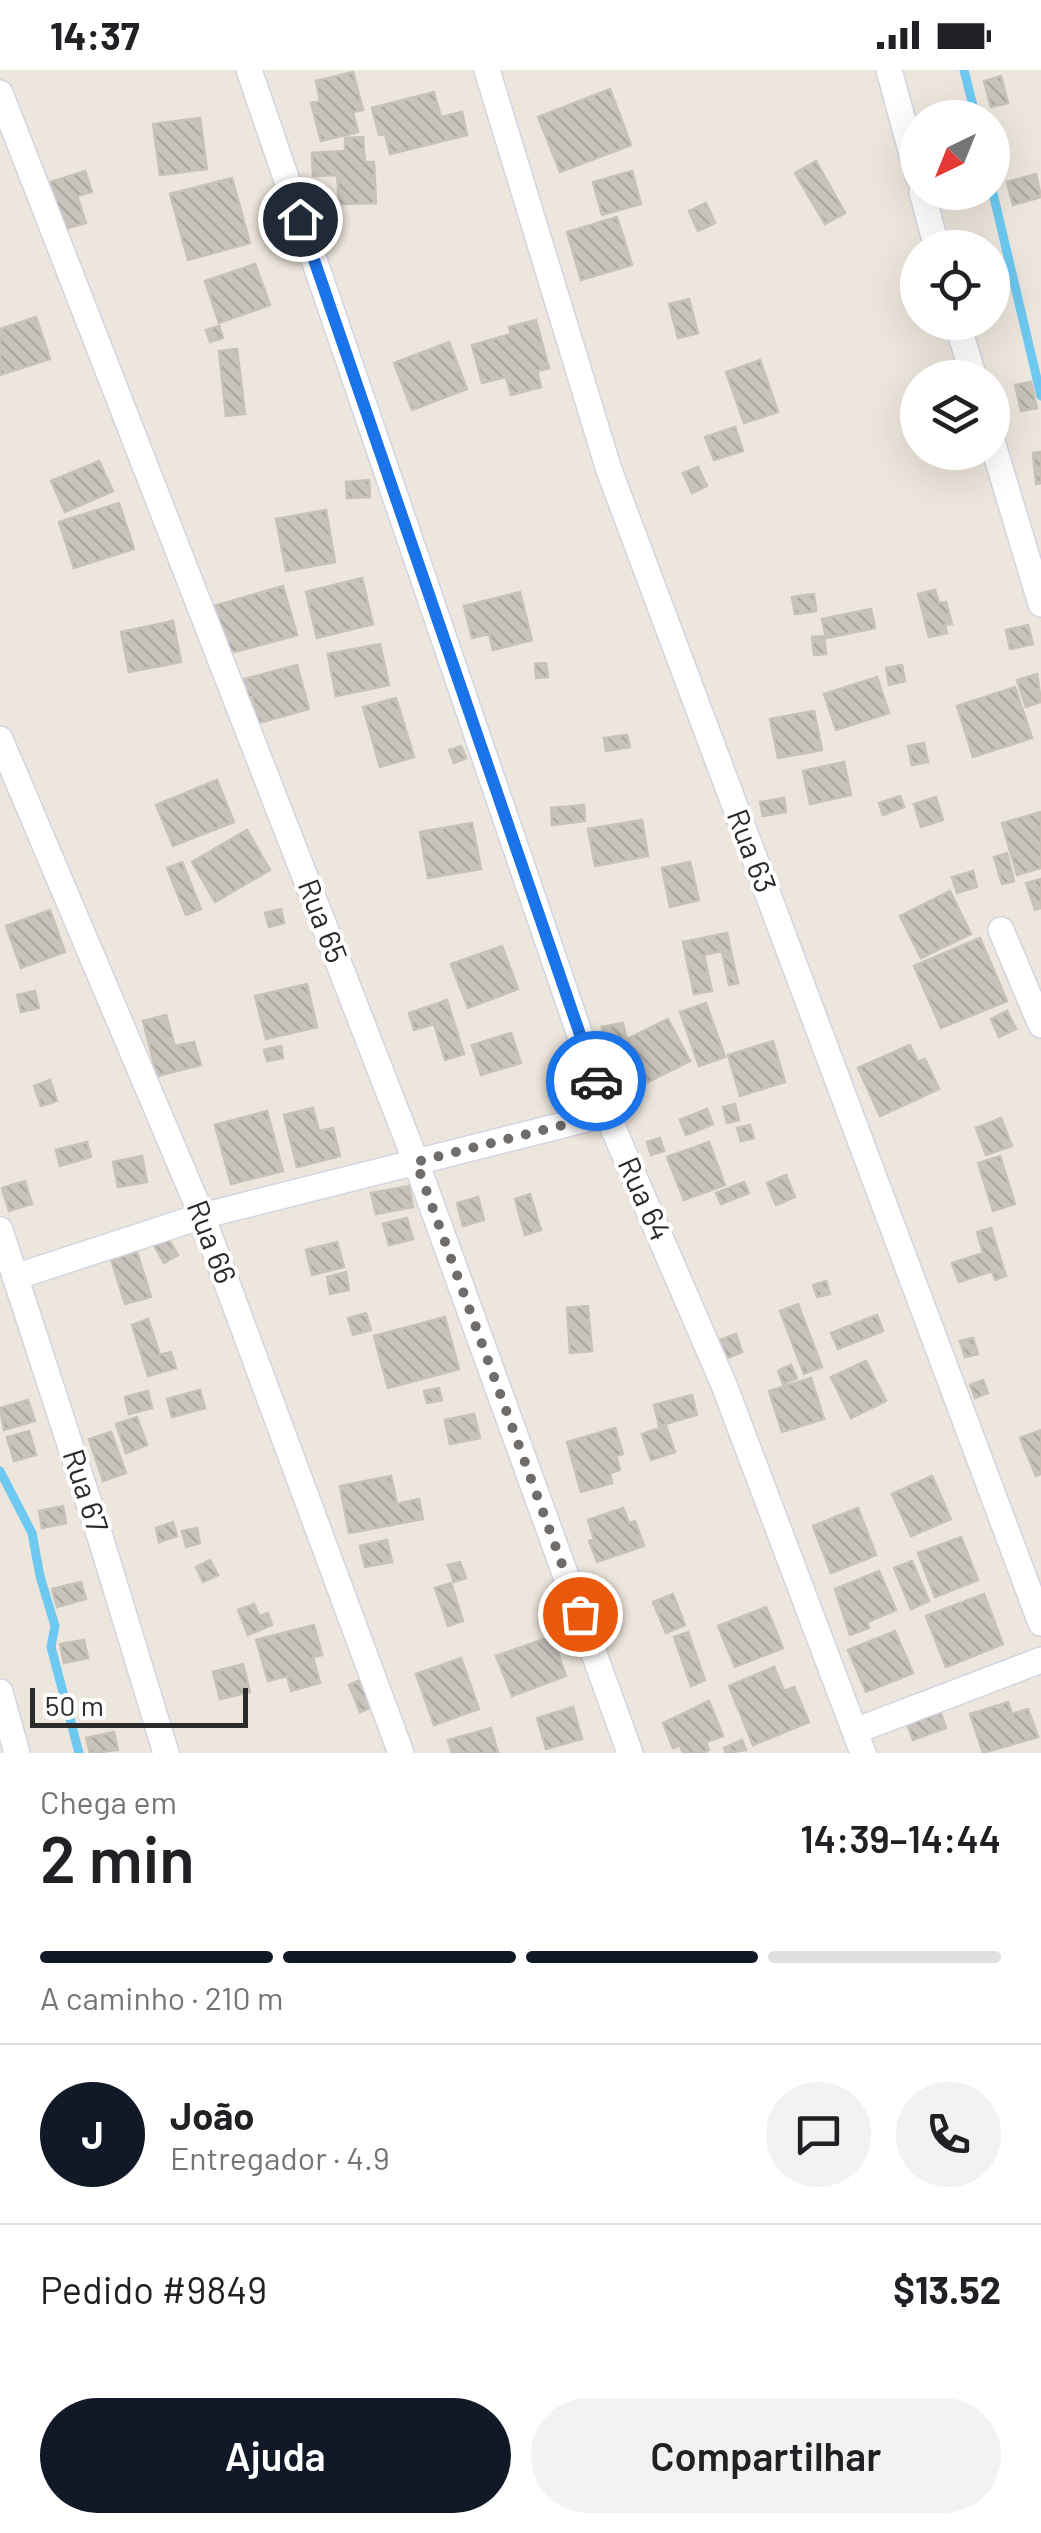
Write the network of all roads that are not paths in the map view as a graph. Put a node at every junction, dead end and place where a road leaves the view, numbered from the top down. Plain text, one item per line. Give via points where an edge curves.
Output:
1 (250, 70) edge
2 (486, 70) edge
3 (889, 70) edge
4 (0, 93) edge
5 (900, 110) edge
6 (1001, 470) edge
7 (1041, 604) edge
8 (0, 739) edge
9 (1001, 930) dead end
10 (1041, 1026) edge
11 (607, 1114) junction
12 (416, 1162) junction
13 (202, 1216) junction
14 (0, 1230) edge
15 (15, 1277) junction
16 (1041, 1624) edge
17 (1041, 1660) edge
18 (0, 1692) edge
19 (859, 1742) edge
20 (17, 1753) edge
21 (166, 1753) edge
22 (400, 1753) edge
23 (630, 1753) edge

1 - 11 street, Rua 64
2 - 16 street, Rua 63 via 609,470
3 - 5 street
4 - 12 street, Rua 65
6 - 7 street
8 - 13 street, Rua 66
9 - 10 street
11 - 12 street
11 - 19 street, Rua 64 via 724,1385
12 - 13 street
12 - 23 street, Rua 65
13 - 15 street
13 - 22 street, Rua 66
14 - 15 street, Rua 67
15 - 21 street, Rua 67
17 - 19 street
18 - 20 street

